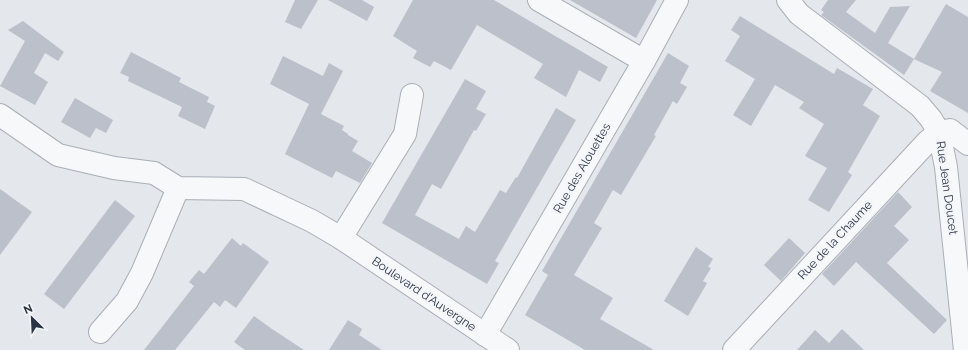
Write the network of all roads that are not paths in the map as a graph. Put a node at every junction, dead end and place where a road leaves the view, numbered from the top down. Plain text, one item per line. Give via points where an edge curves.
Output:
1 (539, 0) edge
2 (677, 0) edge
3 (788, 0) edge
4 (644, 61) junction
5 (412, 95) dead end
6 (0, 115) edge
7 (939, 132) junction
8 (968, 144) edge
9 (178, 188) junction
10 (341, 238) junction
11 (100, 332) dead end
12 (485, 335) junction
13 (508, 350) edge
14 (734, 350) edge
15 (965, 350) edge

1 - 4 street
2 - 4 street, Rue des Alouettes
3 - 7 street, Rue Jean Doucet via 799,14 920,106
4 - 12 street, Rue des Alouettes
5 - 10 street via 404,134
6 - 9 street via 58,155 114,168 154,173
7 - 8 street via 950,130
7 - 14 street, Rue de la Chaume via 928,140
7 - 15 street, Rue Jean Doucet via 946,167
9 - 10 street, Boulevard d'Auvergne via 244,189 312,221
9 - 11 street via 142,273 127,301
10 - 12 street, Boulevard d'Auvergne
12 - 13 street, Boulevard d'Auvergne

